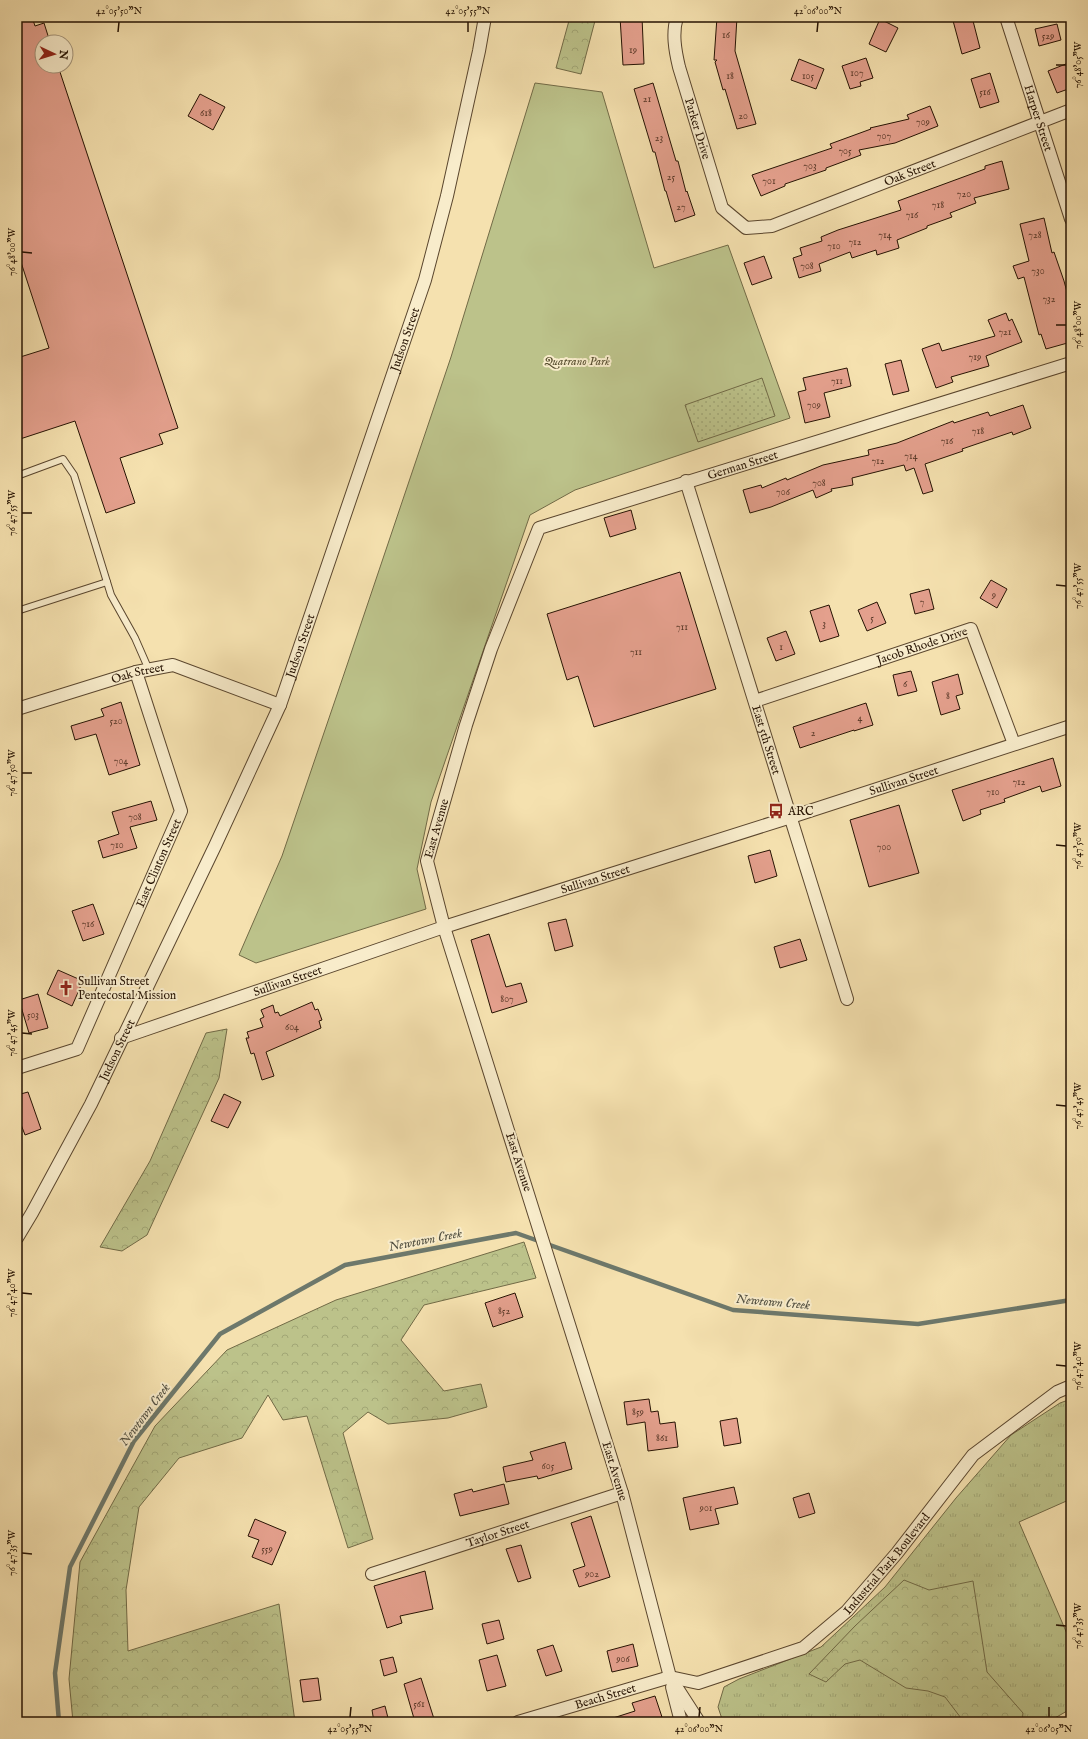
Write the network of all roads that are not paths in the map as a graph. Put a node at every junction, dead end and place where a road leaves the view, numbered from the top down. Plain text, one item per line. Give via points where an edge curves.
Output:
1 (485, 17) edge
2 (677, 17) edge
3 (1006, 17) edge
4 (1071, 110) edge
5 (1040, 122) junction
6 (1071, 219) edge
7 (746, 228) joint
8 (1071, 362) edge
9 (17, 476) edge
10 (686, 481) junction
11 (107, 582) junction
12 (17, 611) edge
13 (491, 649) joint
14 (149, 670) junction
15 (136, 672) junction
16 (755, 701) junction
17 (280, 705) junction
18 (17, 709) edge
19 (1071, 726) edge
20 (1014, 744) junction
21 (791, 818) junction
22 (444, 928) junction
23 (847, 999) dead end
24 (121, 1038) junction
25 (17, 1068) edge
26 (17, 1238) edge
27 (1071, 1386) edge
28 (622, 1493) junction
29 (372, 1574) dead end
30 (670, 1677) junction
31 (518, 1722) edge
32 (681, 1722) edge
33 (699, 1722) edge

1 - 17 street, Judson Street via 447,196 425,280
2 - 7 street, Parker Drive via 674,43 679,67 722,208
3 - 5 street, Harper Street
4 - 5 street, Oak Street
5 - 6 street, Harper Street
5 - 7 street, Oak Street via 772,226
8 - 10 street, German Street
9 - 11 lane via 63,459 74,475
10 - 13 street, German Street via 539,528
10 - 16 street, East 5th Street
11 - 12 lane
11 - 14 lane
13 - 22 street, East Avenue via 427,861
14 - 15 street, Oak Street
14 - 17 street, Oak Street via 173,665
15 - 18 street, Oak Street
15 - 25 street, East Clinton Street via 181,811 77,1049
16 - 20 street, Jacob Rhode Drive via 971,629
16 - 21 street, East 5th Street
17 - 24 street, Judson Street via 213,852
19 - 20 street, Sullivan Street
20 - 21 street, Sullivan Street
21 - 22 street, Sullivan Street
21 - 23 street, East 5th Street
22 - 24 street, Sullivan Street
22 - 28 street, East Avenue
24 - 26 street, Judson Street via 91,1104
27 - 30 street, Industrial Park Boulevard via 1056,1392 973,1455 897,1553 847,1610 804,1648 698,1683
28 - 29 street, Taylor Street
28 - 30 street, East Avenue
30 - 31 street, Beach Street
30 - 32 street, East Avenue
30 - 33 street, East Avenue

